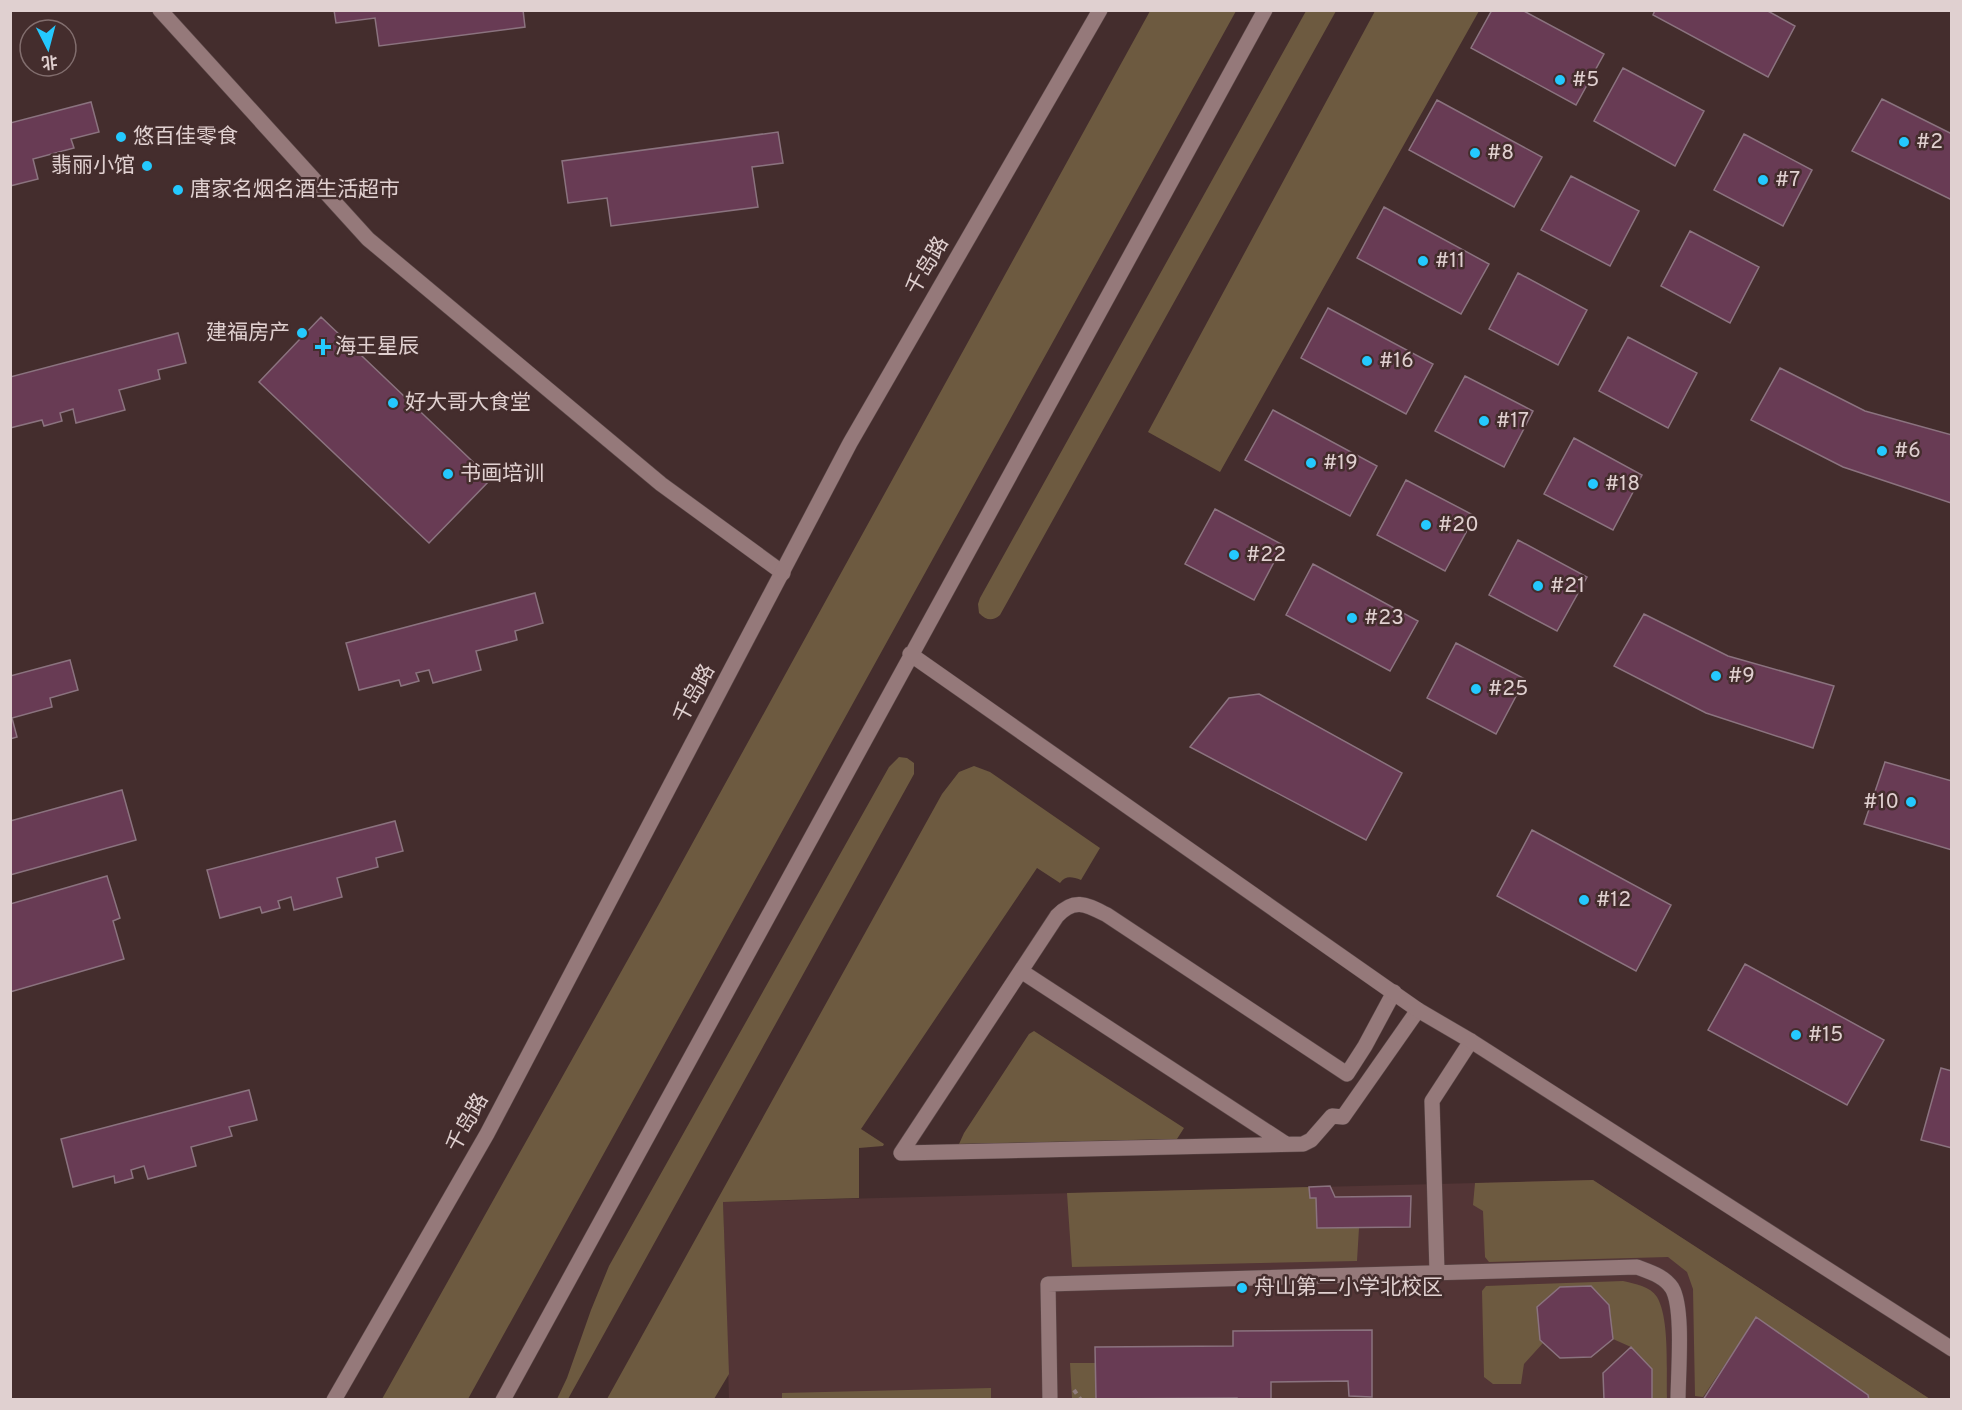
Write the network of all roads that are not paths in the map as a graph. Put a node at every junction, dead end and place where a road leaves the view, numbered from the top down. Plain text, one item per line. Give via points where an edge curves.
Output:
1 (160, 10) edge
2 (1100, 10) edge
3 (1264, 10) edge
4 (783, 573) junction
5 (910, 654) junction
6 (1021, 971) junction
7 (1394, 992) junction
8 (1418, 1010) junction
9 (1471, 1041) junction
10 (1286, 1144) junction
11 (1437, 1272) junction
12 (1952, 1349) edge
13 (334, 1398) edge
14 (503, 1400) edge
15 (1050, 1400) edge
16 (1678, 1400) edge

1 - 4 street via 368,239 661,484
2 - 4 street, 千岛路 via 850,442
3 - 5 street
4 - 13 street, 千岛路 via 487,1134
5 - 7 street
5 - 14 street
6 - 7 street via 1065,908 1087,905 1347,1074
6 - 10 street
6 - 10 street via 901,1153
7 - 8 street
8 - 9 street
8 - 10 street via 1343,1117 1332,1116 1311,1140
9 - 11 street via 1432,1101
9 - 12 street
11 - 15 street via 1048,1284
11 - 16 street via 1637,1267 1661,1277 1672,1289 1679,1310

